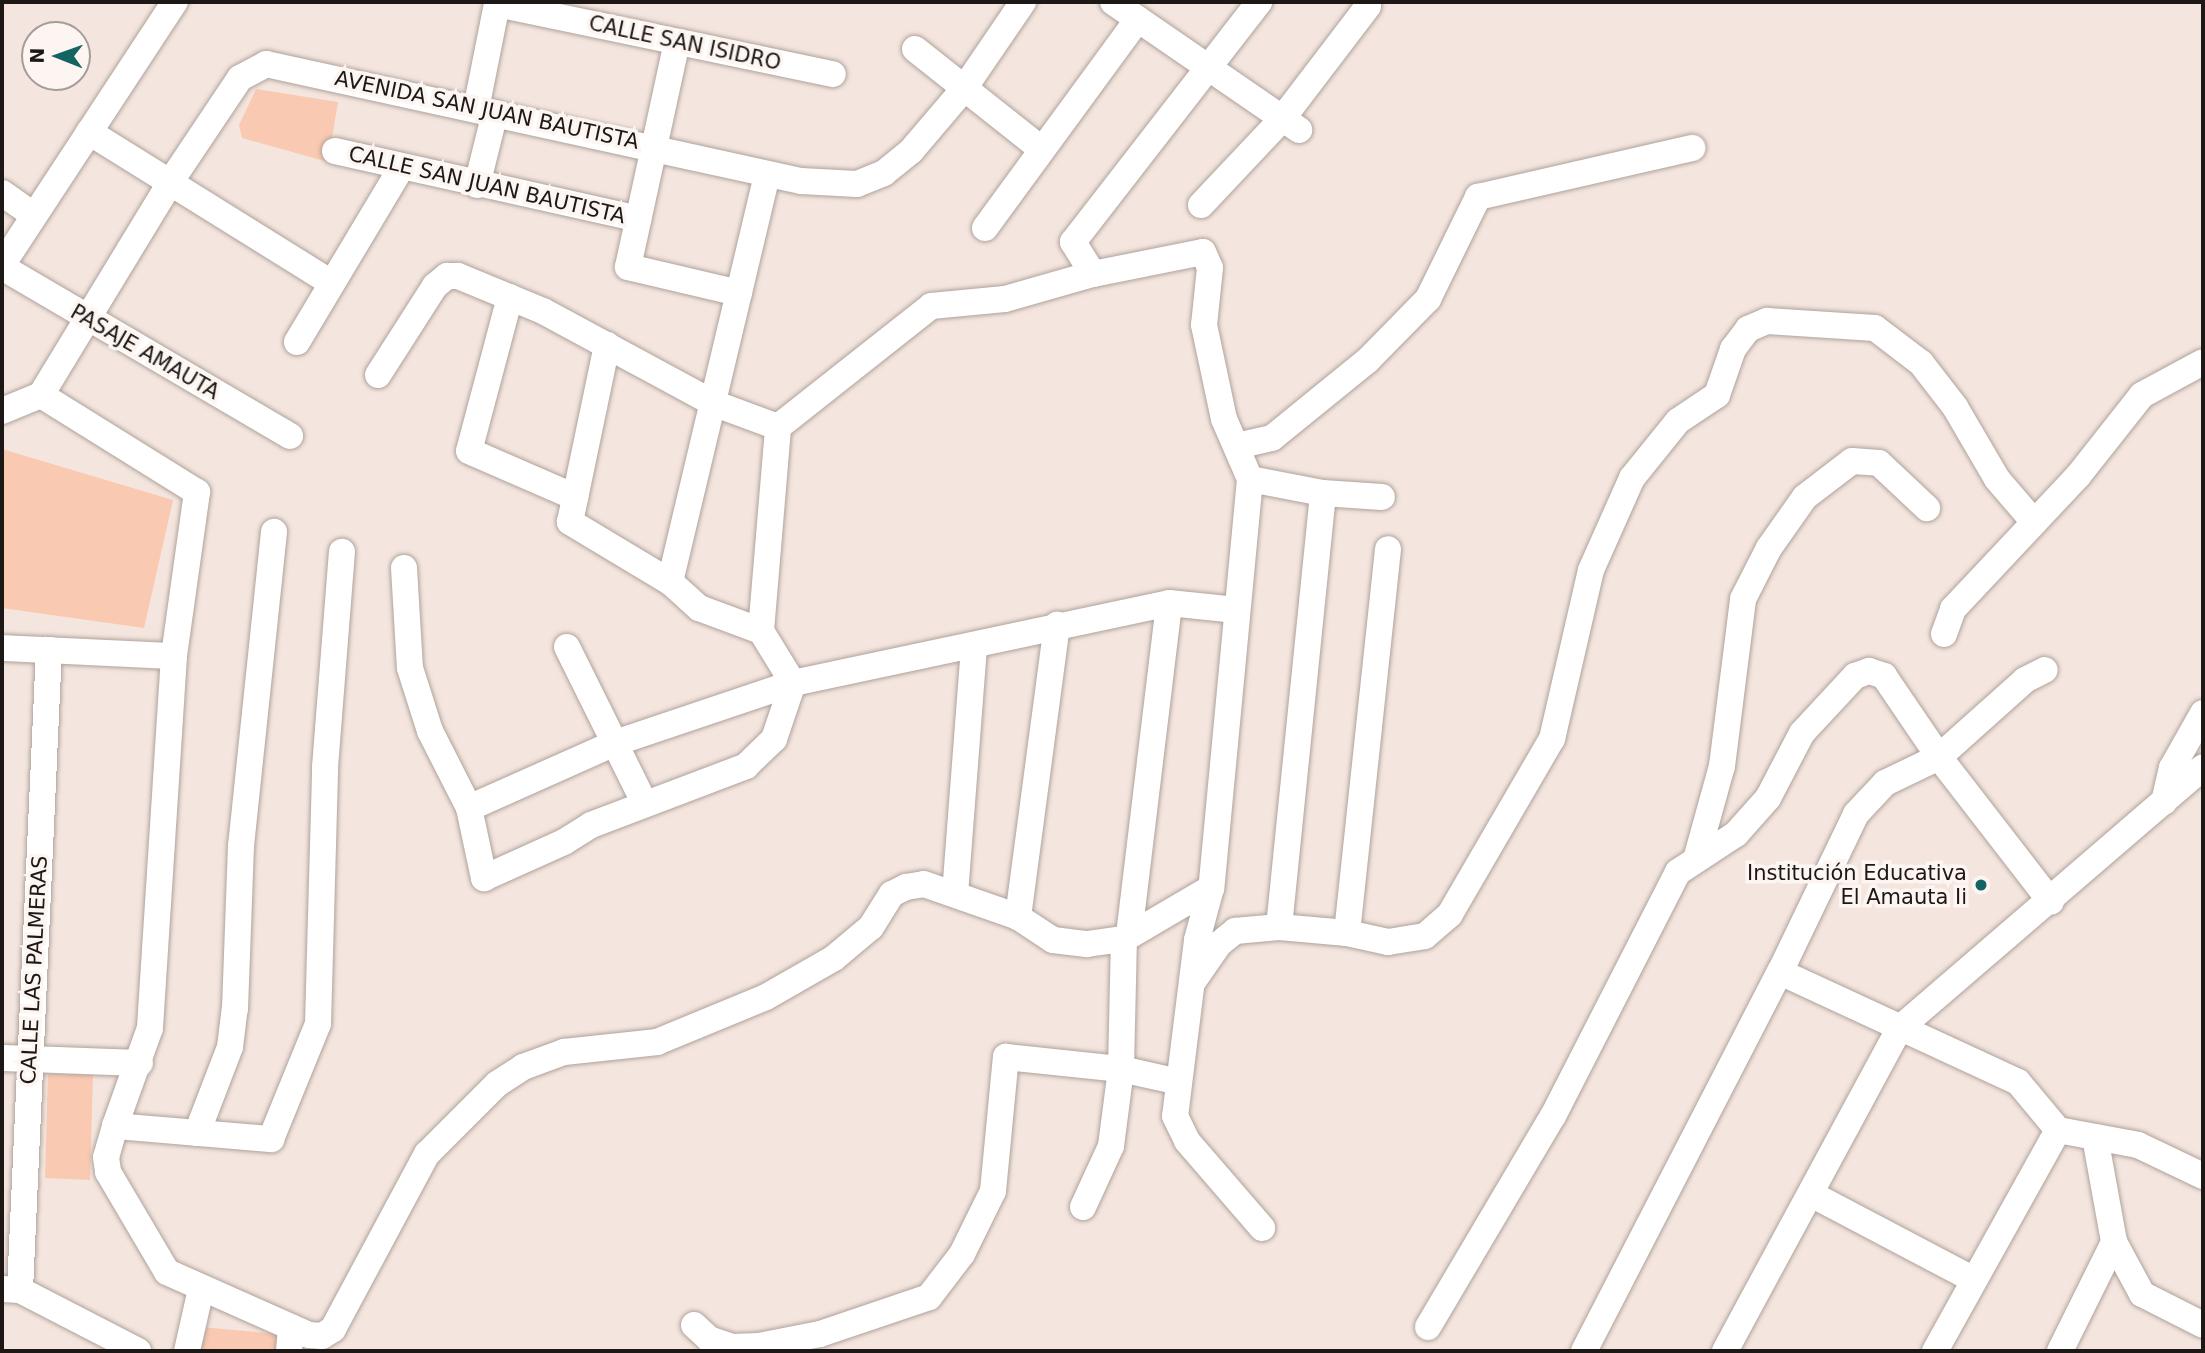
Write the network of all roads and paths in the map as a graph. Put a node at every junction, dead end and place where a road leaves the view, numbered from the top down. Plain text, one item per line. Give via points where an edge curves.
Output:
1 (1023, 2) edge
2 (1113, 2) edge
3 (1259, 2) edge
4 (173, 6) edge
5 (1368, 6) dead end
6 (1138, 19) junction
7 (677, 42) junction
8 (915, 49) dead end
9 (1211, 69) junction
10 (833, 75) dead end
11 (963, 90) junction
12 (485, 111) junction
13 (1290, 125) junction
14 (89, 132) junction
15 (654, 147) junction
16 (1692, 148) dead end
17 (1041, 149) junction
18 (335, 151) dead end
19 (401, 168) junction
20 (767, 174) junction
21 (171, 181) junction
22 (477, 185) junction
23 (2, 193) edge
24 (1201, 205) dead end
25 (33, 215) junction
26 (638, 219) junction
27 (985, 228) dead end
28 (2, 266) edge
29 (1093, 274) junction
30 (330, 282) junction
31 (739, 293) junction
32 (510, 297) junction
33 (87, 319) junction
34 (297, 342) dead end
35 (607, 345) junction
36 (2203, 362) edge
37 (379, 375) dead end
38 (41, 396) junction
39 (713, 403) junction
40 (2, 411) edge
41 (778, 427) junction
42 (290, 436) dead end
43 (1237, 446) junction
44 (1250, 479) junction
45 (1323, 493) junction
46 (575, 497) junction
47 (1382, 497) dead end
48 (1927, 508) dead end
49 (2034, 522) junction
50 (274, 532) dead end
51 (1388, 549) dead end
52 (342, 552) dead end
53 (404, 568) dead end
54 (670, 582) junction
55 (1168, 603) junction
56 (1237, 610) junction
57 (1057, 625) junction
58 (761, 631) junction
59 (1944, 634) dead end
60 (567, 647) dead end
61 (974, 647) junction
62 (2, 648) edge
63 (49, 650) junction
64 (174, 656) junction
65 (2045, 670) dead end
66 (793, 683) junction
67 (2203, 713) edge
68 (615, 743) junction
69 (1939, 757) junction
70 (2203, 767) edge
71 (2164, 802) junction
72 (645, 804) junction
73 (469, 808) junction
74 (1697, 856) junction
75 (1211, 888) junction
76 (955, 894) junction
77 (2051, 902) junction
78 (1018, 918) junction
79 (1279, 927) junction
80 (1347, 933) junction
81 (1127, 937) junction
82 (1780, 972) junction
83 (1193, 982) junction
84 (1900, 1028) junction
85 (2, 1058) edge
86 (30, 1058) junction
87 (140, 1063) junction
88 (1121, 1069) junction
89 (1179, 1082) junction
90 (115, 1126) junction
91 (2058, 1130) junction
92 (197, 1133) junction
93 (2095, 1137) junction
94 (2203, 1176) edge
95 (1811, 1194) junction
96 (1083, 1207) dead end
97 (1262, 1228) dead end
98 (2114, 1242) junction
99 (1974, 1280) junction
100 (11, 1289) edge
101 (201, 1289) junction
102 (694, 1325) dead end
103 (2203, 1325) edge
104 (1429, 1327) dead end
105 (290, 1339) edge
106 (822, 1343) edge
107 (1735, 1348) edge
108 (138, 1351) edge
109 (187, 1351) edge
110 (1584, 1351) edge
111 (1935, 1351) edge
112 (2060, 1351) edge

1 - 11 street, AVENIDA SAN JUAN BAUTISTA
2 - 6 street
3 - 9 street
4 - 14 street
5 - 13 street
6 - 9 street
6 - 17 street
7 - 10 street, CALLE SAN ISIDRO
7 - 12 street, CALLE SAN ISIDRO via 497,4
7 - 15 street
8 - 11 street
9 - 13 street
9 - 29 street via 1073,243
11 - 17 street
11 - 20 street, AVENIDA SAN JUAN BAUTISTA via 911,151 884,173 857,184 828,186
12 - 15 street, AVENIDA SAN JUAN BAUTISTA
12 - 21 street, AVENIDA SAN JUAN BAUTISTA via 266,64 240,78
12 - 22 street
13 - 24 street
14 - 21 street
14 - 25 street
15 - 20 street, AVENIDA SAN JUAN BAUTISTA
15 - 26 street
16 - 43 street via 1478,197 1428,299 1368,360 1272,438
17 - 27 street
18 - 19 street, CALLE SAN JUAN BAUTISTA
19 - 22 street, CALLE SAN JUAN BAUTISTA
19 - 30 street
20 - 31 street
21 - 30 street
21 - 33 street, AVENIDA SAN JUAN BAUTISTA
22 - 26 street, CALLE SAN JUAN BAUTISTA
23 - 25 street
25 - 28 street
26 - 31 street via 628,267
28 - 33 street, PASAJE AMAUTA
29 - 41 street via 1005,299 931,306
29 - 43 street via 1142,267 1192,251 1210,258 1204,325 1224,419
30 - 34 street
31 - 39 street
32 - 35 street
32 - 37 street via 447,276 435,286
32 - 46 street via 469,451
33 - 38 street, AVENIDA SAN JUAN BAUTISTA
33 - 42 street, PASAJE AMAUTA
35 - 39 street
35 - 46 street
36 - 49 street via 2142,396
38 - 40 street
38 - 64 street via 197,492
39 - 41 street
39 - 54 street
41 - 58 street
43 - 44 street
44 - 45 street
44 - 56 street
45 - 47 street
45 - 79 street
46 - 54 street via 570,522
48 - 74 street via 1879,463 1852,461 1805,497 1769,548 1743,599 1722,766
49 - 59 street via 1953,609
49 - 80 street via 1997,479 1955,407 1922,363 1875,328 1767,321 1748,329 1733,349 1717,394 1678,421 1632,478 1591,570 1552,738 1450,914 1425,936 1388,942
50 - 92 street via 242,833 235,1009 230,1047
51 - 80 street
52 - 92 street via 325,767 318,1024 271,1139
53 - 73 street via 410,668 430,731
54 - 58 street via 699,608
55 - 56 street
55 - 57 street
55 - 81 street
56 - 75 street
57 - 61 street
57 - 78 street
58 - 66 street
60 - 68 street
61 - 66 street
61 - 76 street
62 - 63 street
63 - 64 street
63 - 86 street, CALLE LAS PALMERAS
64 - 87 street via 150,1028
65 - 69 street via 2025,680
66 - 68 street
66 - 72 street via 774,739 746,766
67 - 71 street via 2172,768
68 - 72 street
68 - 73 street
69 - 74 street via 1884,676 1869,671 1855,676 1802,733 1768,798 1736,834
69 - 77 street
69 - 82 street via 1885,783 1856,814
70 - 71 street
71 - 77 street
72 - 73 street via 484,878
74 - 104 street via 1678,872 1652,916 1553,1116
75 - 81 street
75 - 83 street via 1197,940
76 - 78 street
76 - 105 street via 924,884 906,887 892,894 871,928 834,958 766,997 657,1042 564,1052 523,1067 498,1084 426,1154 333,1329 322,1336
77 - 84 street
78 - 81 street via 1053,940 1087,944
79 - 80 street
79 - 83 street via 1235,931 1219,944
81 - 88 street
82 - 84 street
82 - 110 street
83 - 89 street
84 - 91 street via 2018,1082
84 - 95 street
85 - 86 street
86 - 87 street
86 - 100 street, CALLE LAS PALMERAS
87 - 90 street
88 - 89 street
88 - 96 street via 1111,1146
88 - 106 street via 1006,1057 993,1191 962,1254 929,1297
89 - 97 street via 1175,1116 1187,1141
90 - 92 street
90 - 101 street via 106,1157 108,1172 166,1272
91 - 93 street
91 - 99 street
93 - 94 street via 2138,1145
93 - 98 street
95 - 99 street
95 - 107 street
98 - 103 street via 2142,1294
98 - 112 street
99 - 111 street
100 - 108 street
101 - 105 street
101 - 109 street
102 - 106 street via 709,1339 732,1347

